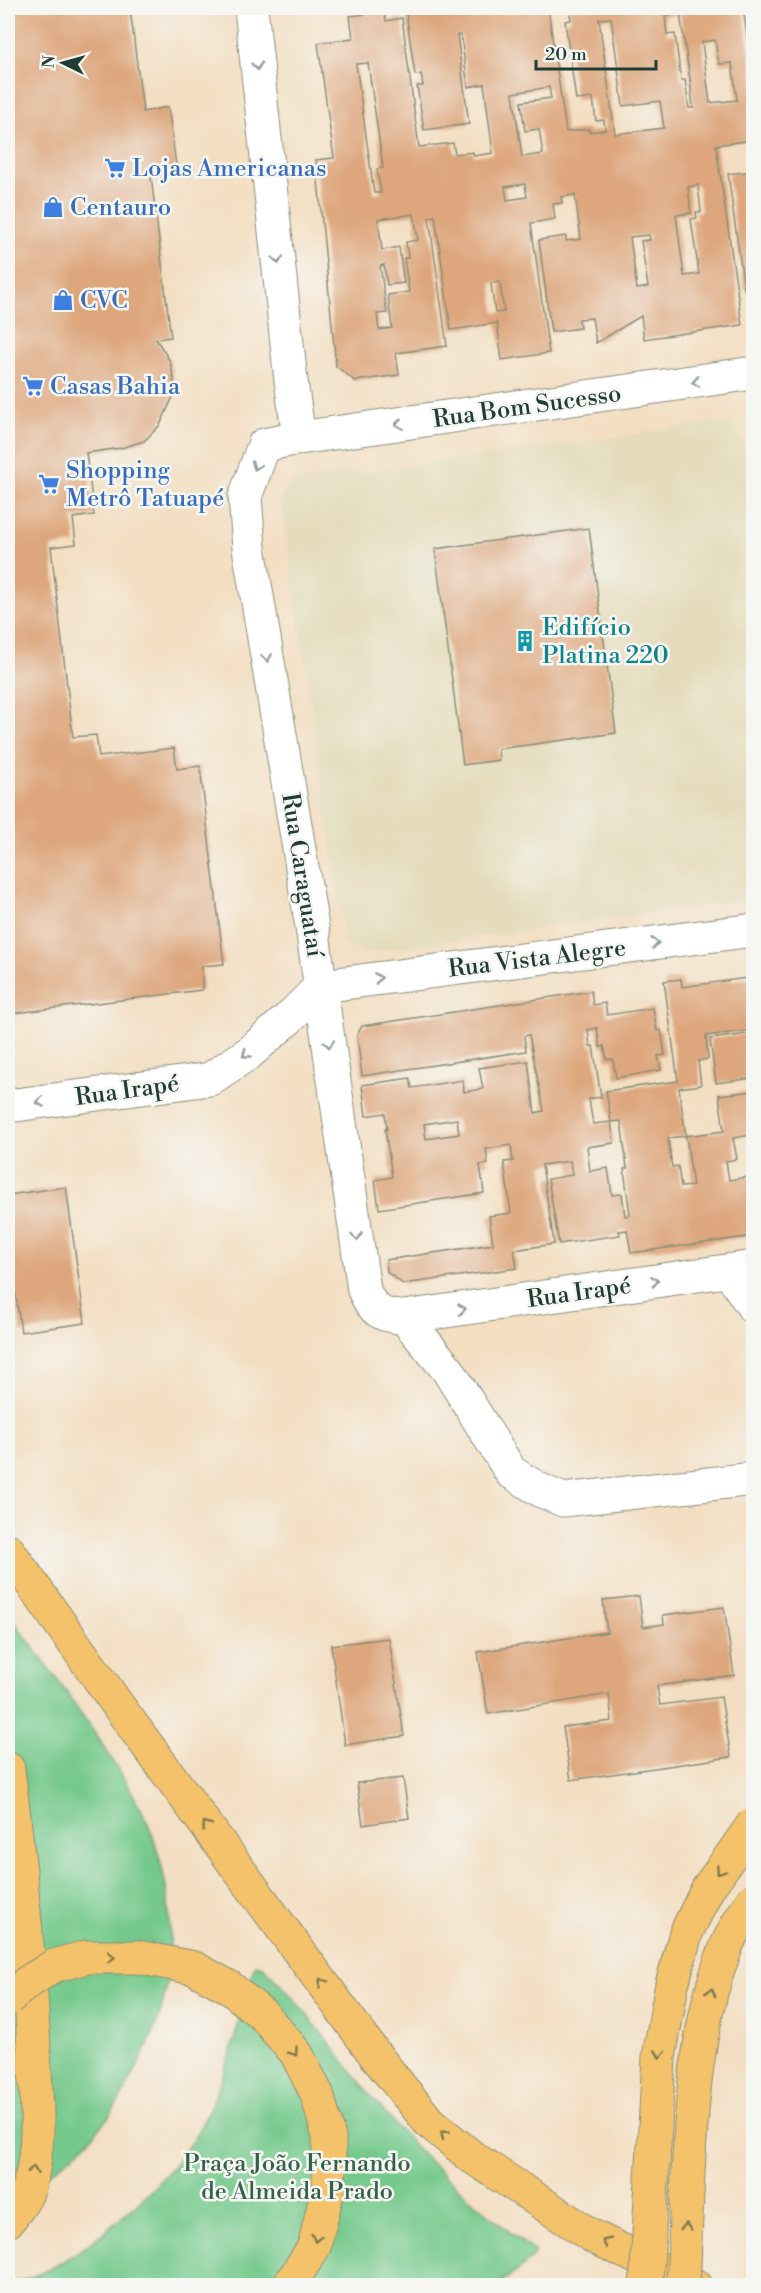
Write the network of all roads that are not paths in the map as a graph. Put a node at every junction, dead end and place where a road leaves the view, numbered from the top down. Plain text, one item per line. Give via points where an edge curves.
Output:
1 (251, 8) edge
2 (753, 373) edge
3 (299, 438) junction
4 (753, 930) edge
5 (321, 986) junction
6 (8, 1106) edge
7 (741, 1269) edge
8 (753, 1308) edge
9 (404, 1317) junction
10 (753, 1479) edge
11 (8, 1550) edge
12 (8, 1769) edge
13 (753, 1823) edge
14 (753, 1898) edge
15 (8, 2000) edge
16 (8, 2221) edge
17 (290, 2286) edge
18 (646, 2286) edge
19 (683, 2286) edge
20 (696, 2286) edge

1 -> 3 street
2 -> 3 street, Rua Bom Sucesso
3 -> 5 street, Rua Caraguataí via 264,445 245,497 249,548
5 -> 4 street, Rua Vista Alegre
5 -> 6 street, Rua Irapé via 249,1053 210,1079
5 -> 9 street, Rua Caraguataí via 364,1290 376,1311
7 - 8 street
9 -> 7 street, Rua Irapé
9 - 10 street via 448,1370 511,1472 540,1490 563,1500
20 -> 11 main road via 592,2236 472,2157 429,2122 379,2060
16 -> 12 main road via 29,2190 38,2128 32,1997
13 -> 18 main road, bridge via 704,1897 686,1933 672,1984 659,2057
19 -> 14 main road, bridge via 700,2044 725,1948
15 -> 17 main road, bridge via 54,1966 86,1957 138,1956 194,1968 229,1987 263,2015 296,2053 317,2094 329,2137 329,2185 314,2247

